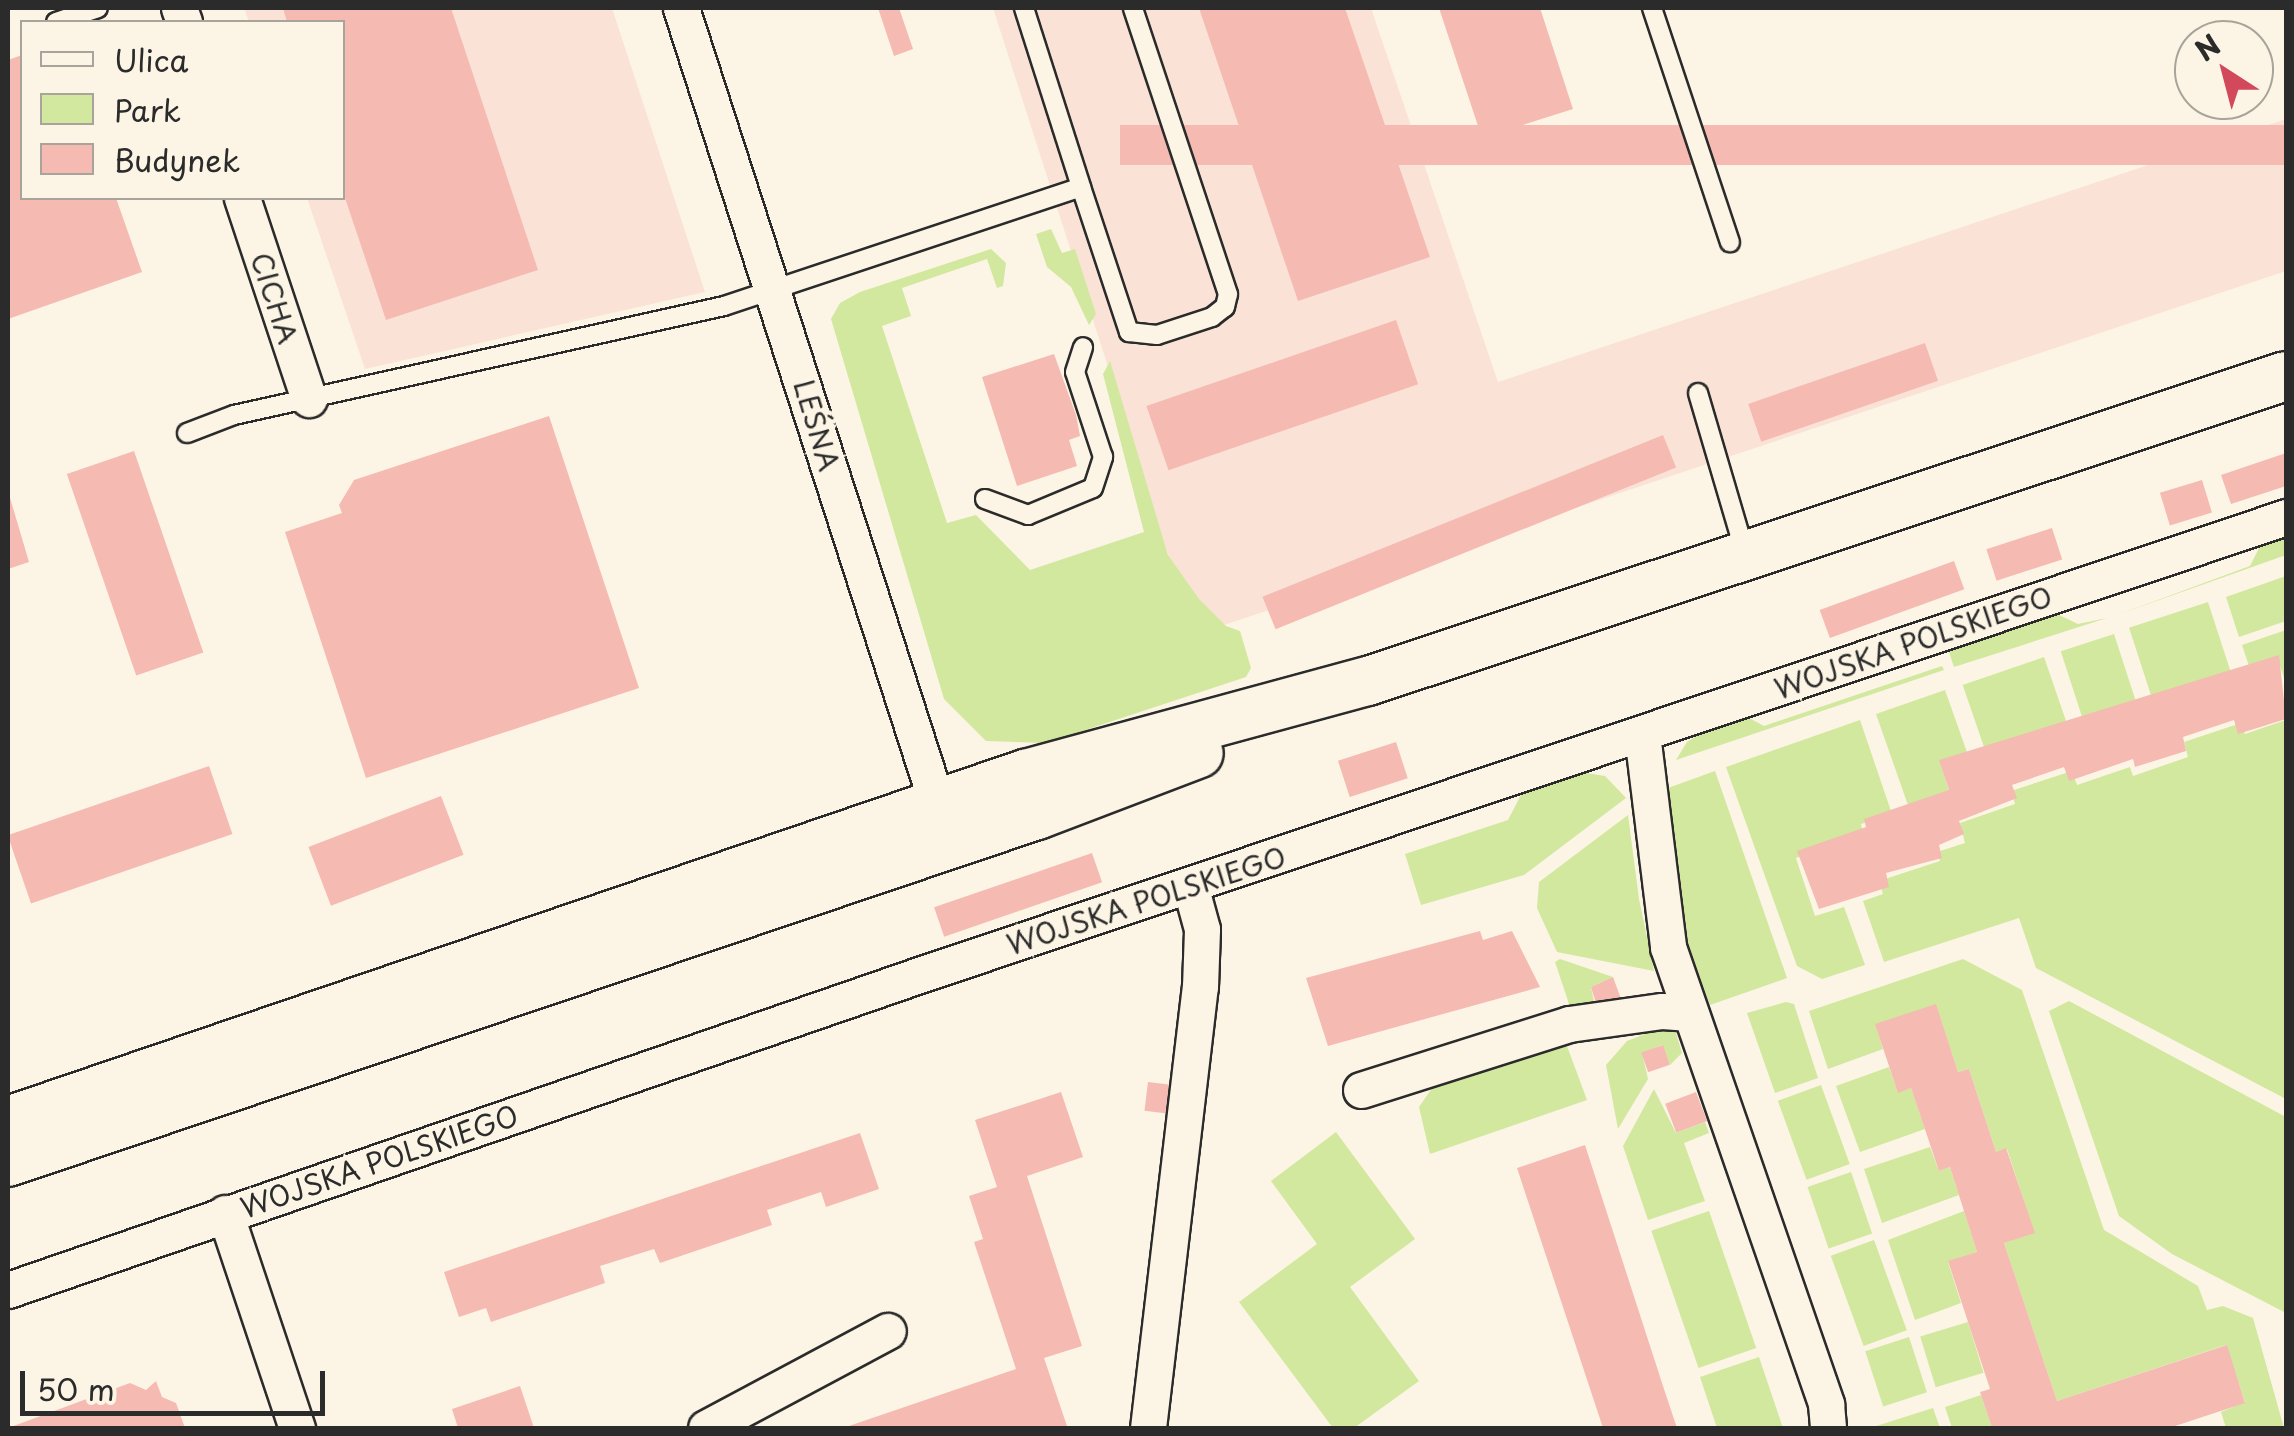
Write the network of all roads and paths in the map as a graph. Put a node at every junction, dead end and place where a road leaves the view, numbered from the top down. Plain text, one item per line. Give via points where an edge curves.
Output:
1 (98, 8) edge
2 (681, 8) edge
3 (1024, 8) edge
4 (1133, 8) edge
5 (1652, 8) edge
6 (62, 20) edge
7 (1081, 187) junction
8 (243, 200) edge
9 (1730, 242) dead end
10 (775, 291) junction
11 (1082, 347) dead end
12 (2286, 376) edge
13 (1698, 392) dead end
14 (309, 399) junction
15 (186, 433) dead end
16 (985, 499) dead end
17 (2286, 518) edge
18 (1746, 556) junction
19 (1642, 734) junction
20 (944, 824) junction
21 (1190, 885) junction
22 (1690, 1013) junction
23 (1361, 1090) dead end
24 (8, 1121) edge
25 (8, 1162) edge
26 (225, 1214) junction
27 (8, 1290) edge
28 (888, 1331) dead end
29 (297, 1428) edge
30 (706, 1428) edge
31 (1148, 1428) edge
32 (1828, 1428) edge

1 - 6 lane
2 - 10 street, LEŚNA
3 - 7 lane
4 - 7 lane via 1228,294 1225,307 1156,335 1129,332
5 - 9 lane
7 - 10 lane
8 - 14 street, CICHA
10 - 14 lane
10 - 20 street, LEŚNA
11 - 16 lane via 1075,372 1103,457 1093,488 1028,515
12 - 18 main road
13 - 18 lane
14 - 15 lane
17 - 19 street, WOJSKA POLSKIEGO
18 - 20 main road via 1368,681 1025,774
19 - 21 street, WOJSKA POLSKIEGO
19 - 22 street via 1656,884
20 - 24 main road
20 - 25 main road
21 - 26 street, WOJSKA POLSKIEGO
21 - 31 street via 1202,929 1200,987
22 - 23 street via 1662,1010 1568,1024
22 - 32 street via 1826,1404
26 - 27 street, WOJSKA POLSKIEGO
26 - 29 street
28 - 30 street

